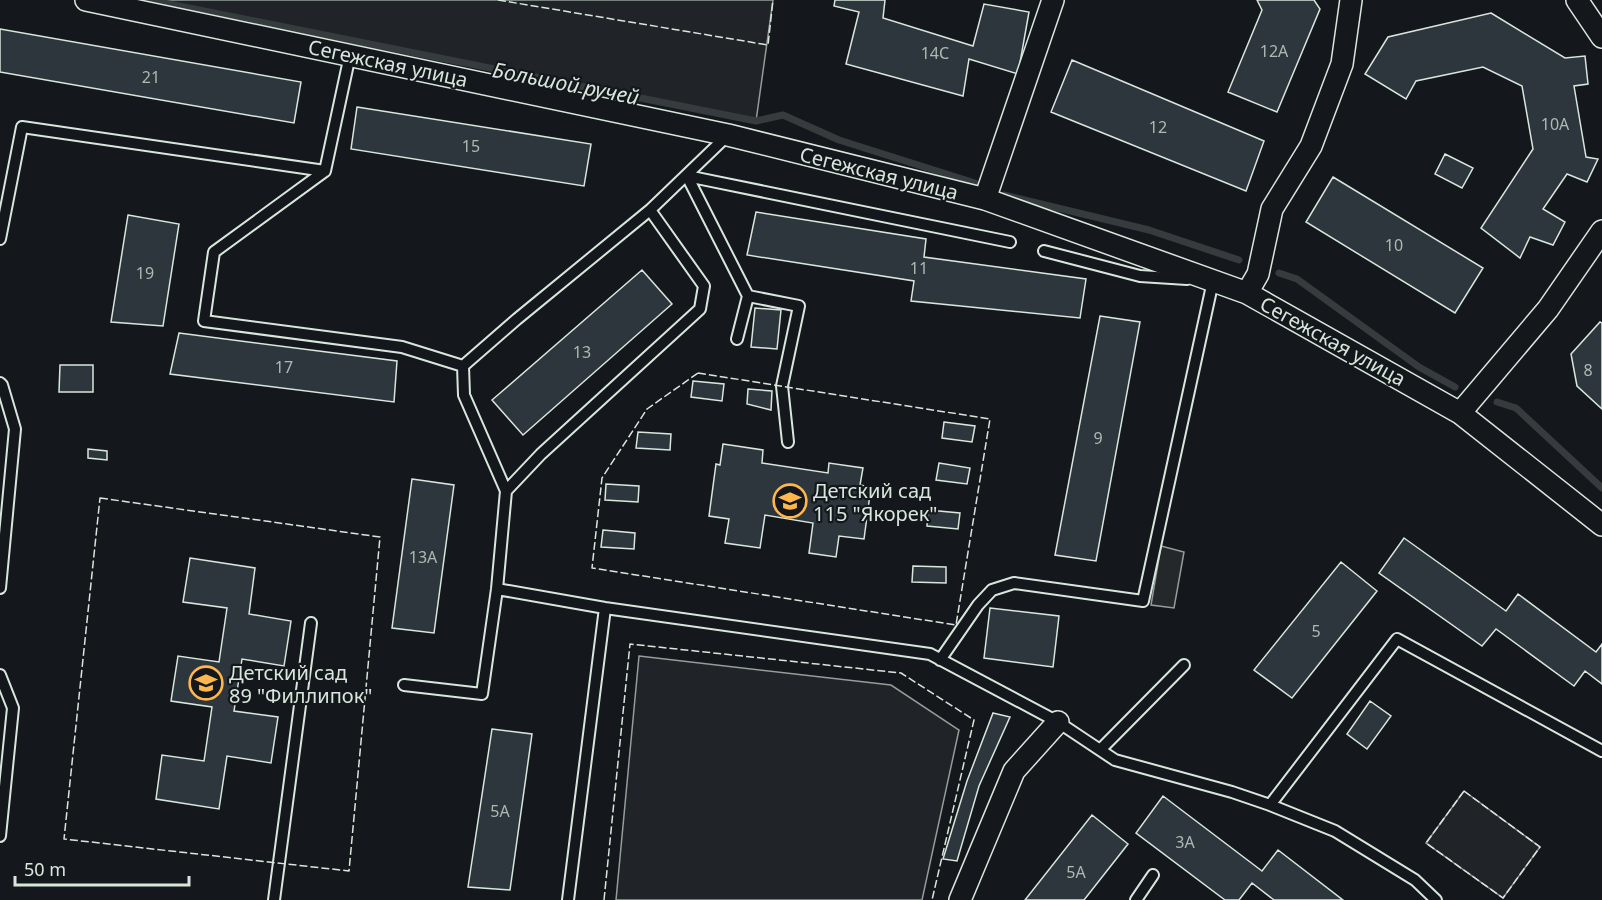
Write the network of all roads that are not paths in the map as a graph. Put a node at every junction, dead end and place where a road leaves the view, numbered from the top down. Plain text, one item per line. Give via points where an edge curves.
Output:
1 (86, 0) edge
2 (1053, 0) edge
3 (1351, 0) edge
4 (1577, 0) edge
5 (1602, 37) edge
6 (350, 56) junction
7 (728, 135) junction
8 (325, 171) junction
9 (687, 176) junction
10 (985, 199) junction
11 (650, 210) junction
12 (1602, 231) edge
13 (0, 238) edge
14 (1010, 242) dead end
15 (1044, 251) dead end
16 (1213, 281) junction
17 (1247, 293) junction
18 (748, 296) junction
19 (737, 339) dead end
20 (463, 366) junction
21 (0, 383) edge
22 (1461, 413) junction
23 (788, 441) dead end
24 (506, 491) junction
25 (1602, 525) edge
26 (0, 588) edge
27 (497, 589) junction
28 (605, 608) junction
29 (311, 623) dead end
30 (940, 660) junction
31 (1184, 664) dead end
32 (0, 675) edge
33 (404, 685) dead end
34 (1058, 722) junction
35 (1100, 750) junction
36 (1602, 751) edge
37 (1270, 805) junction
38 (0, 836) edge
39 (1153, 875) dead end
40 (274, 900) edge
41 (568, 900) edge
42 (960, 900) edge
43 (1136, 900) edge
44 (1436, 900) edge

1 - 6 street, Сегежская улица
2 - 10 street
3 - 17 street via 1342,64 1311,146 1272,209 1258,274
4 - 5 street
6 - 7 street, Сегежская улица
6 - 8 lane
7 - 9 lane
7 - 10 street, Сегежская улица
8 - 13 lane via 22,127
8 - 20 lane via 214,252 204,321 402,347
9 - 11 lane
9 - 14 lane
9 - 18 lane
10 - 16 street, Сегежская улица
11 - 20 lane
11 - 24 lane via 705,286 700,309 541,454
12 - 22 street via 1548,309
15 - 16 lane via 1140,276
16 - 17 street, Сегежская улица
16 - 30 lane via 1143,601 1014,583 1003,586 992,590 978,605
17 - 22 street, Сегежская улица
18 - 19 lane
18 - 23 lane via 799,306 782,386
20 - 24 lane via 464,395
21 - 26 lane via 15,429
22 - 25 street, Сегежская улица
24 - 27 lane
27 - 28 lane
27 - 33 lane via 482,694
28 - 30 lane via 930,654
28 - 41 lane
29 - 40 lane
30 - 34 lane
31 - 35 lane
32 - 38 lane via 13,708
34 - 35 lane
34 - 42 street via 1014,771
35 - 37 lane via 1115,760
36 - 37 lane via 1397,639
37 - 44 lane via 1335,831 1415,880
39 - 43 lane

